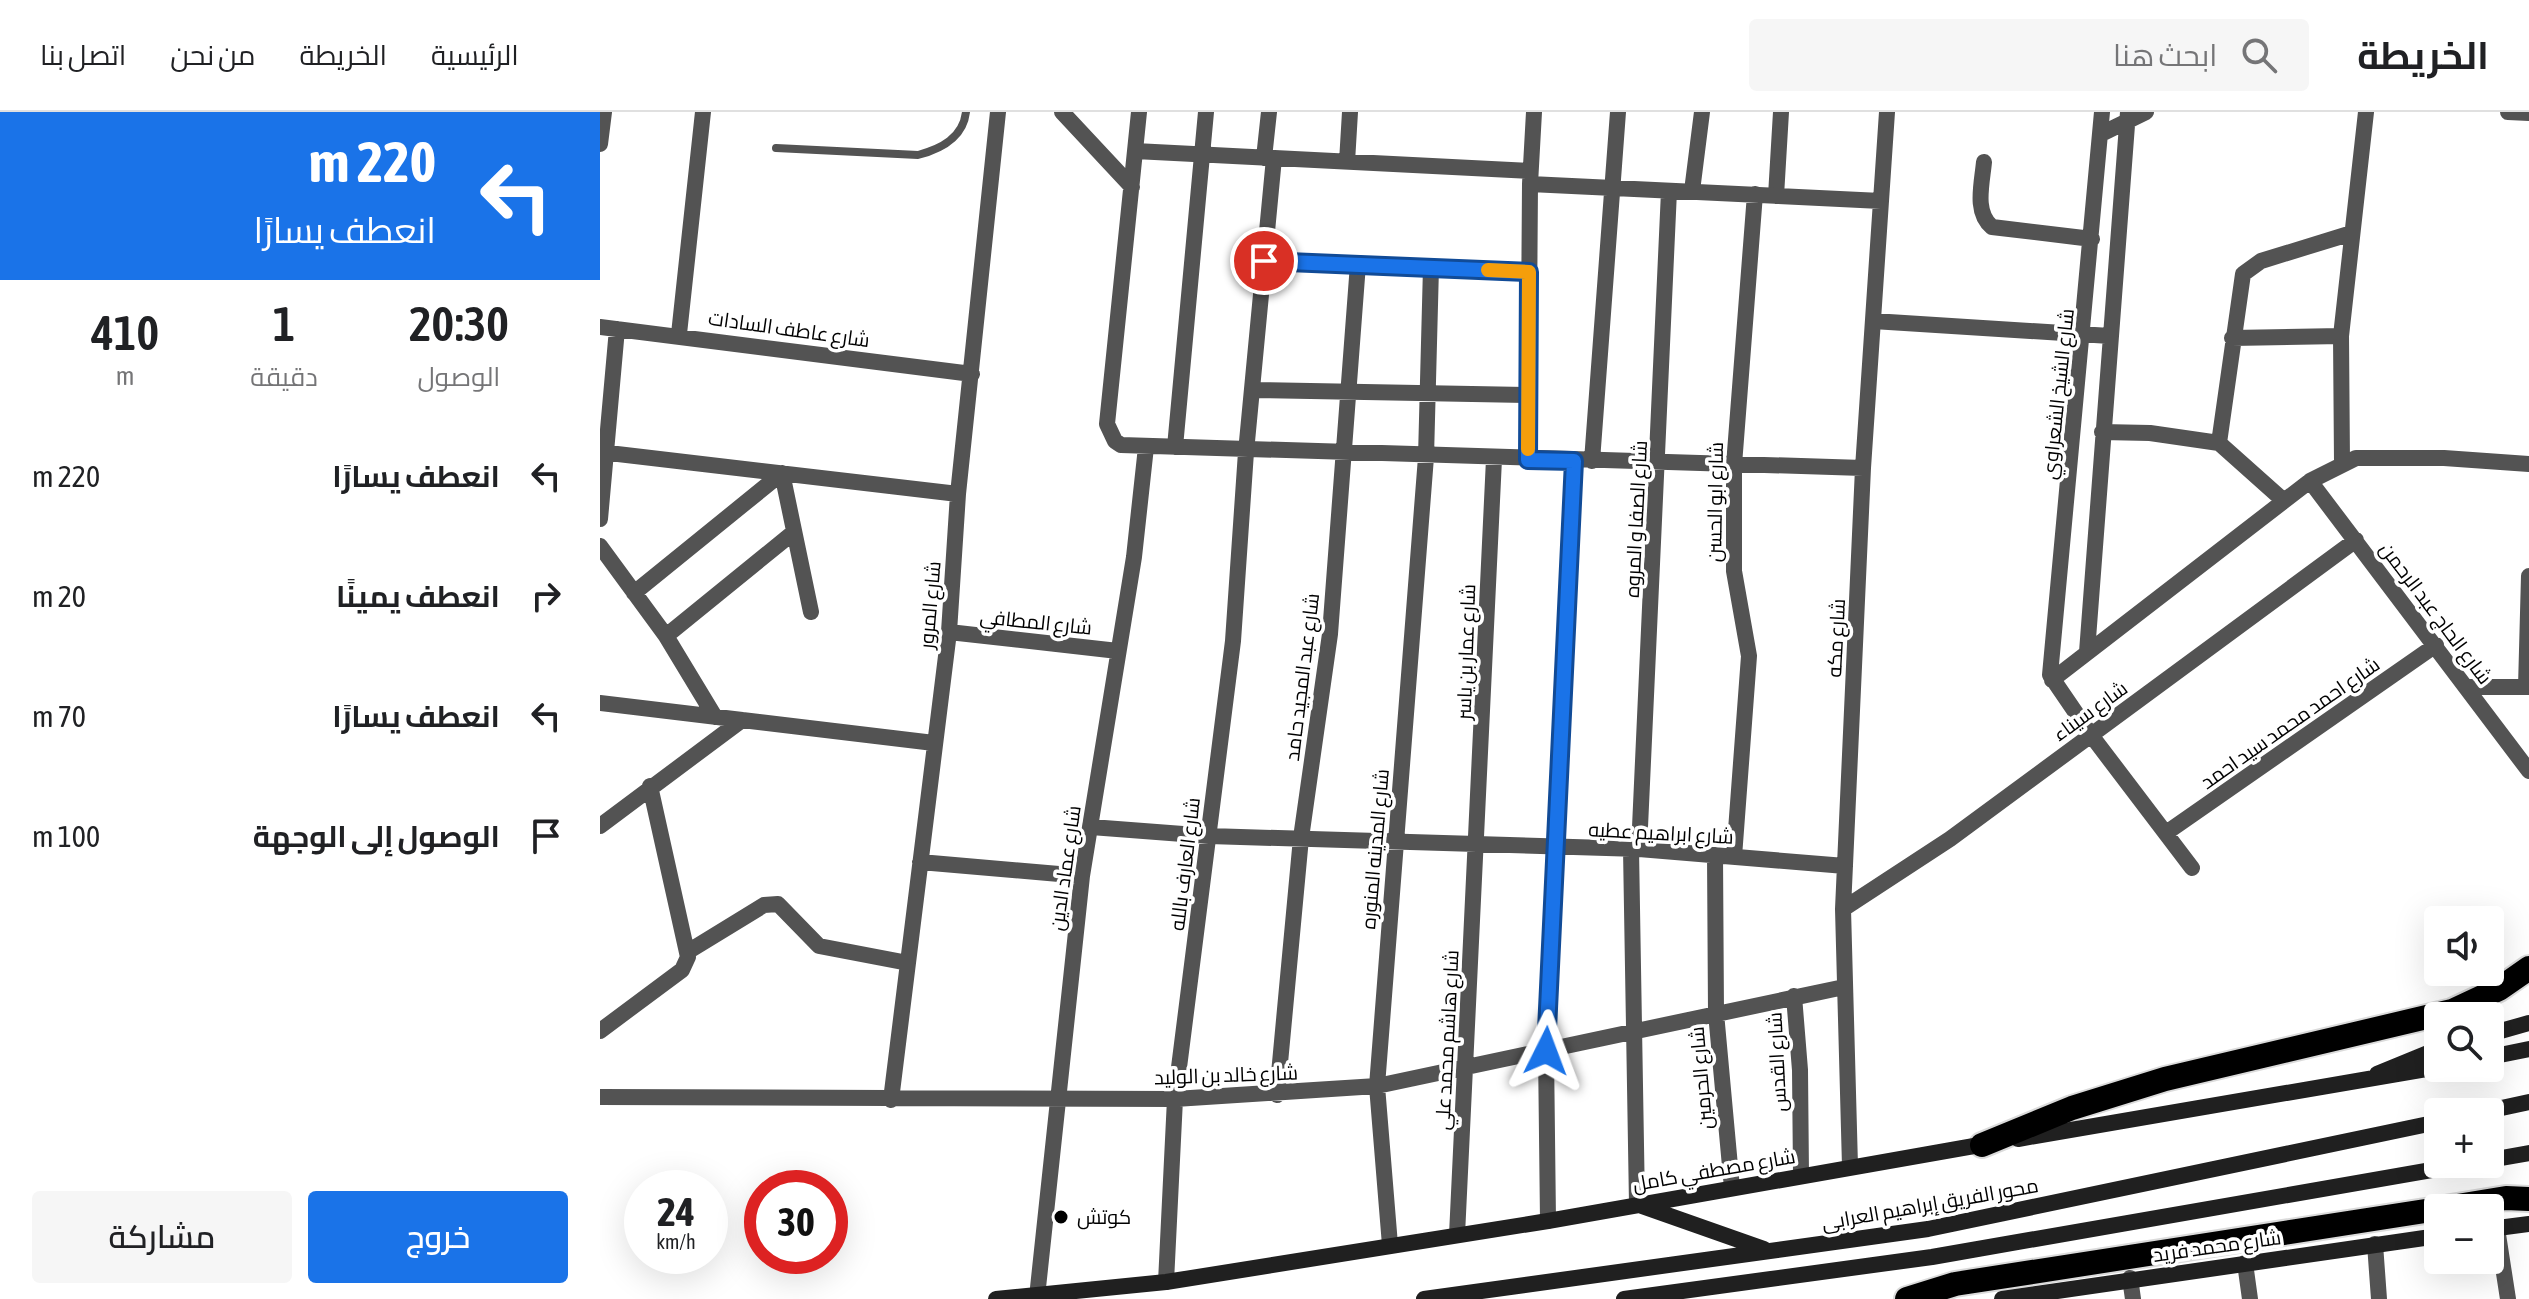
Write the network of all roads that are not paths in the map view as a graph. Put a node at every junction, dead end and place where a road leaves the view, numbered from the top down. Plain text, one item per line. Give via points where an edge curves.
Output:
1 (604, 112) edge
2 (703, 112) edge
3 (966, 112) edge
4 (998, 112) edge
5 (1062, 112) edge
6 (1139, 112) edge
7 (1206, 112) edge
8 (1269, 112) edge
9 (1350, 112) edge
10 (1534, 112) edge
11 (1618, 112) edge
12 (1702, 112) edge
13 (1781, 112) edge
14 (1887, 112) edge
15 (2102, 112) edge
16 (2146, 112) edge
17 (2366, 112) edge
18 (2508, 112) edge
19 (2529, 113) edge
20 (2127, 116) edge
21 (2101, 134) junction
22 (600, 144) edge
23 (776, 148) dead end
24 (1135, 151) junction
25 (1201, 155) junction
26 (1269, 158) junction
27 (1347, 162) junction
28 (1984, 162) dead end
29 (1530, 178) junction
30 (1132, 187) junction
31 (1610, 188) junction
32 (1669, 191) junction
33 (1692, 191) junction
34 (1755, 194) junction
35 (1776, 196) junction
36 (1881, 201) junction
37 (2352, 233) junction
38 (2092, 239) junction
39 (1264, 261) junction
40 (1358, 264) junction
41 (1431, 267) junction
42 (1529, 272) junction
43 (1873, 321) junction
44 (608, 328) edge
45 (679, 334) junction
46 (2084, 334) junction
47 (2110, 336) junction
48 (2341, 336) junction
49 (2232, 338) junction
50 (972, 374) junction
51 (1348, 389) junction
52 (1252, 390) junction
53 (1428, 395) junction
54 (1528, 395) junction
55 (2102, 432) junction
56 (2219, 443) junction
57 (1146, 447) junction
58 (1175, 447) junction
59 (603, 452) edge
60 (1246, 452) junction
61 (1343, 455) junction
62 (1426, 457) junction
63 (1494, 459) junction
64 (1528, 460) junction
65 (1574, 461) junction
66 (1592, 461) junction
67 (1659, 463) junction
68 (2342, 463) junction
69 (2529, 464) edge
70 (1734, 465) junction
71 (1863, 468) junction
72 (782, 473) junction
73 (2310, 481) junction
74 (958, 494) junction
75 (2284, 501) junction
76 (600, 519) edge
77 (794, 532) junction
78 (2356, 540) junction
79 (600, 546) edge
80 (2529, 576) edge
81 (634, 593) junction
82 (811, 612) dead end
83 (949, 632) junction
84 (666, 636) junction
85 (2436, 645) junction
86 (1118, 651) junction
87 (2087, 652) junction
88 (2052, 680) junction
89 (2467, 687) junction
90 (2528, 687) edge
91 (600, 703) edge
92 (715, 717) junction
93 (742, 720) junction
94 (2091, 735) junction
95 (934, 743) junction
96 (2529, 771) edge
97 (650, 786) junction
98 (600, 826) edge
99 (1091, 827) junction
100 (2166, 833) junction
101 (1209, 836) junction
102 (1301, 838) junction
103 (1397, 841) junction
104 (1478, 846) junction
105 (1557, 849) junction
106 (1635, 849) junction
107 (1715, 855) junction
108 (1734, 857) junction
109 (920, 862) junction
110 (1845, 866) junction
111 (2192, 868) dead end
112 (1082, 876) junction
113 (1843, 909) junction
114 (689, 951) junction
115 (908, 963) junction
116 (2529, 968) edge
117 (1844, 987) junction
118 (1794, 996) junction
119 (1716, 1013) junction
120 (2529, 1023) edge
121 (2504, 1030) edge
122 (600, 1031) edge
123 (1632, 1032) junction
124 (2529, 1049) edge
125 (1546, 1051) junction
126 (2424, 1054) edge
127 (2504, 1054) edge
128 (1465, 1066) junction
129 (2424, 1070) edge
130 (2362, 1082) junction
131 (1377, 1086) junction
132 (1277, 1095) junction
133 (1056, 1096) junction
134 (600, 1097) edge
135 (1175, 1099) junction
136 (891, 1100) junction
137 (2529, 1102) edge
138 (2504, 1107) edge
139 (2424, 1125) edge
140 (1982, 1145) junction
141 (2529, 1153) edge
142 (2504, 1157) edge
143 (1850, 1166) junction
144 (2424, 1171) edge
145 (1801, 1175) junction
146 (1732, 1188) junction
147 (1637, 1204) junction
148 (2424, 1211) edge
149 (1548, 1221) junction
150 (2529, 1224) edge
151 (2504, 1227) edge
152 (1457, 1235) junction
153 (2424, 1238) edge
154 (2375, 1244) junction
155 (1390, 1245) junction
156 (1769, 1250) junction
157 (2245, 1263) junction
158 (2503, 1274) edge
159 (2130, 1278) junction
160 (1166, 1282) junction
161 (1037, 1297) junction
162 (996, 1299) edge
163 (1424, 1299) edge
164 (1624, 1299) edge
165 (1907, 1299) edge
166 (2002, 1299) edge
167 (2133, 1299) edge
168 (2250, 1299) edge
169 (2379, 1299) edge
170 (2508, 1299) edge

1 - 22 street
2 - 45 street
3 - 23 lane via 954,138 918,155
4 - 50 street, شارع المرور
5 - 30 street
6 - 24 street
7 - 25 street
8 - 26 street, شارع العارف بالله
9 - 27 street
10 - 29 street
11 - 31 street
12 - 33 street
13 - 35 street
14 - 36 street, شارع مكه
15 - 21 street, شارع الشيخ الشعراوي
16 - 20 street
17 - 37 street
18 - 19 street
20 - 21 street
20 - 47 street
21 - 38 street, شارع الشيخ الشعراوي
24 - 25 street
24 - 30 street
25 - 26 street
25 - 58 street
26 - 27 street
26 - 39 street, شارع العارف بالله
27 - 29 street
28 - 38 street via 1980,208 1992,227
29 - 31 street
29 - 42 street
30 - 57 street via 1107,424 1121,445
31 - 32 street
31 - 66 street
32 - 33 street
32 - 67 street, شارع الصفا و المروه
33 - 34 street
34 - 35 street
34 - 70 street, شارع ابو الحسن
35 - 36 street
36 - 43 street, شارع مكه
37 - 48 street
37 - 49 street via 2250,266 2243,274
38 - 46 street, شارع الشيخ الشعراوي
39 - 40 street
39 - 52 street, شارع العارف بالله
40 - 41 street
40 - 51 street, شارع عبد المجيد حامد
41 - 42 street
41 - 53 street, شارع المدينه المنوره
42 - 54 street
43 - 46 street
43 - 71 street, شارع مكه
44 - 45 street, شارع عاطف السادات
44 - 59 street
45 - 50 street, شارع عاطف السادات
46 - 47 street
46 - 88 street, شارع الشيخ الشعراوي
47 - 55 street
48 - 49 street
48 - 68 street
49 - 56 street
50 - 74 street, شارع المرور
51 - 52 street
51 - 53 street
51 - 61 street, شارع عبد المجيد حامد
52 - 60 street, شارع العارف بالله
53 - 54 street
53 - 62 street, شارع المدينه المنوره
54 - 64 street
55 - 56 street
55 - 87 street
56 - 75 street
57 - 58 street
57 - 86 street, شارع عماد الدين
58 - 60 street
59 - 72 street
59 - 76 street
60 - 61 street
60 - 101 street, شارع العارف بالله via 1233,641
61 - 62 street
61 - 102 street, شارع عبد المجيد حامد via 1330,634
62 - 63 street
62 - 103 street, شارع المدينه المنوره
63 - 64 street
63 - 104 street, شارع عمار بن ياسر
64 - 65 street
65 - 66 street
65 - 105 street
66 - 67 street
67 - 70 street
67 - 106 street, شارع الصفا و المروه
68 - 69 street via 2356,458 2444,458
68 - 73 street
70 - 71 street
70 - 108 street, شارع ابو الحسن via 1734,571 1749,656
71 - 110 street, شارع مكه
72 - 74 street
72 - 77 street
72 - 81 street
73 - 75 street
73 - 78 street, شارع الحاج عبد الرحمن
74 - 83 street, شارع المرور
75 - 87 street
77 - 82 street
77 - 84 street
78 - 85 street, شارع الحاج عبد الرحمن
78 - 94 street, شارع سيناء
79 - 81 street
80 - 90 street
81 - 84 street
83 - 86 street, شارع المطافي
83 - 95 street, شارع المرور
84 - 92 street
85 - 89 street, شارع الحاج عبد الرحمن
85 - 100 street, شارع احمد محمد سيد احمد
86 - 99 street, شارع عماد الدين
87 - 88 street
88 - 94 street
89 - 90 street
89 - 96 street, شارع الحاج عبد الرحمن
91 - 92 street
92 - 93 street
93 - 95 street
93 - 97 street
94 - 100 street
94 - 113 street, شارع سيناء via 1950,839
95 - 109 street, شارع المرور
97 - 98 street
97 - 114 street
99 - 101 street, شارع ابراهيم عطيه
99 - 112 street, شارع عماد الدين
100 - 111 street
101 - 102 street, شارع ابراهيم عطيه
101 - 135 street, شارع العارف بالله
102 - 103 street, شارع ابراهيم عطيه
102 - 132 street, شارع عبد المجيد حامد
103 - 104 street, شارع ابراهيم عطيه
103 - 131 street, شارع المدينه المنوره
104 - 105 street, شارع ابراهيم عطيه
104 - 128 street, شارع هاشم محمد علي
105 - 106 street, شارع ابراهيم عطيه
105 - 125 street
106 - 107 street, شارع ابراهيم عطيه
106 - 123 street, شارع الصفا و المروه
107 - 108 street, شارع ابراهيم عطيه
107 - 119 street, شارع الحرمين
108 - 110 street, شارع ابراهيم عطيه
109 - 112 street
109 - 115 street, شارع المرور
110 - 113 street, شارع مكه
112 - 133 street, شارع عماد الدين
113 - 117 street, شارع مكه
114 - 115 street via 764,905 778,904 819,946
114 - 122 street via 682,970
115 - 136 street, شارع المرور
116 - 140 highway via 2452,1011 2153,1082
117 - 118 street, شارع خالد بن الوليد
117 - 143 street, شارع مكه
118 - 119 street, شارع خالد بن الوليد
118 - 145 street, شارع القدس
119 - 123 street, شارع خالد بن الوليد
119 - 146 street, شارع الحرمين
120 - 121 street
123 - 125 street, شارع خالد بن الوليد
123 - 147 street, شارع الصفا و المروه
124 - 127 street
125 - 128 street, شارع خالد بن الوليد
125 - 149 street
126 - 130 street
128 - 131 street, شارع خالد بن الوليد
128 - 152 street, شارع هاشم محمد علي
129 - 130 street, شارع مصطفي كامل
130 - 140 street, شارع مصطفي كامل
131 - 132 street, شارع خالد بن الوليد
131 - 155 street, شارع المدينه المنوره
132 - 135 street, شارع خالد بن الوليد
133 - 135 street, شارع خالد بن الوليد
133 - 136 street, شارع خالد بن الوليد
133 - 161 street, شارع عماد الدين
134 - 136 street, شارع خالد بن الوليد
135 - 160 street, شارع العارف بالله
137 - 138 street
139 - 156 street, محور الفريق إبراهيم العرابى via 1928,1229
140 - 143 street, شارع مصطفي كامل
141 - 142 street
143 - 145 street, شارع مصطفي كامل
144 - 164 street via 1932,1257
145 - 146 street, شارع مصطفي كامل
146 - 147 street, شارع مصطفي كامل
147 - 149 street, شارع مصطفي كامل
147 - 156 street
148 - 165 highway via 1955,1284
149 - 152 street, شارع مصطفي كامل
150 - 151 street
152 - 155 street, شارع مصطفي كامل
153 - 154 street, شارع محمد فريد
154 - 157 street, شارع محمد فريد
154 - 169 street
155 - 160 street, شارع مصطفي كامل
156 - 163 street, محور الفريق إبراهيم العرابى
157 - 159 street, شارع محمد فريد
157 - 168 street
158 - 170 street
159 - 166 street, شارع محمد فريد
159 - 167 street
160 - 161 street, شارع مصطفي كامل
161 - 162 street, شارع مصطفي كامل

